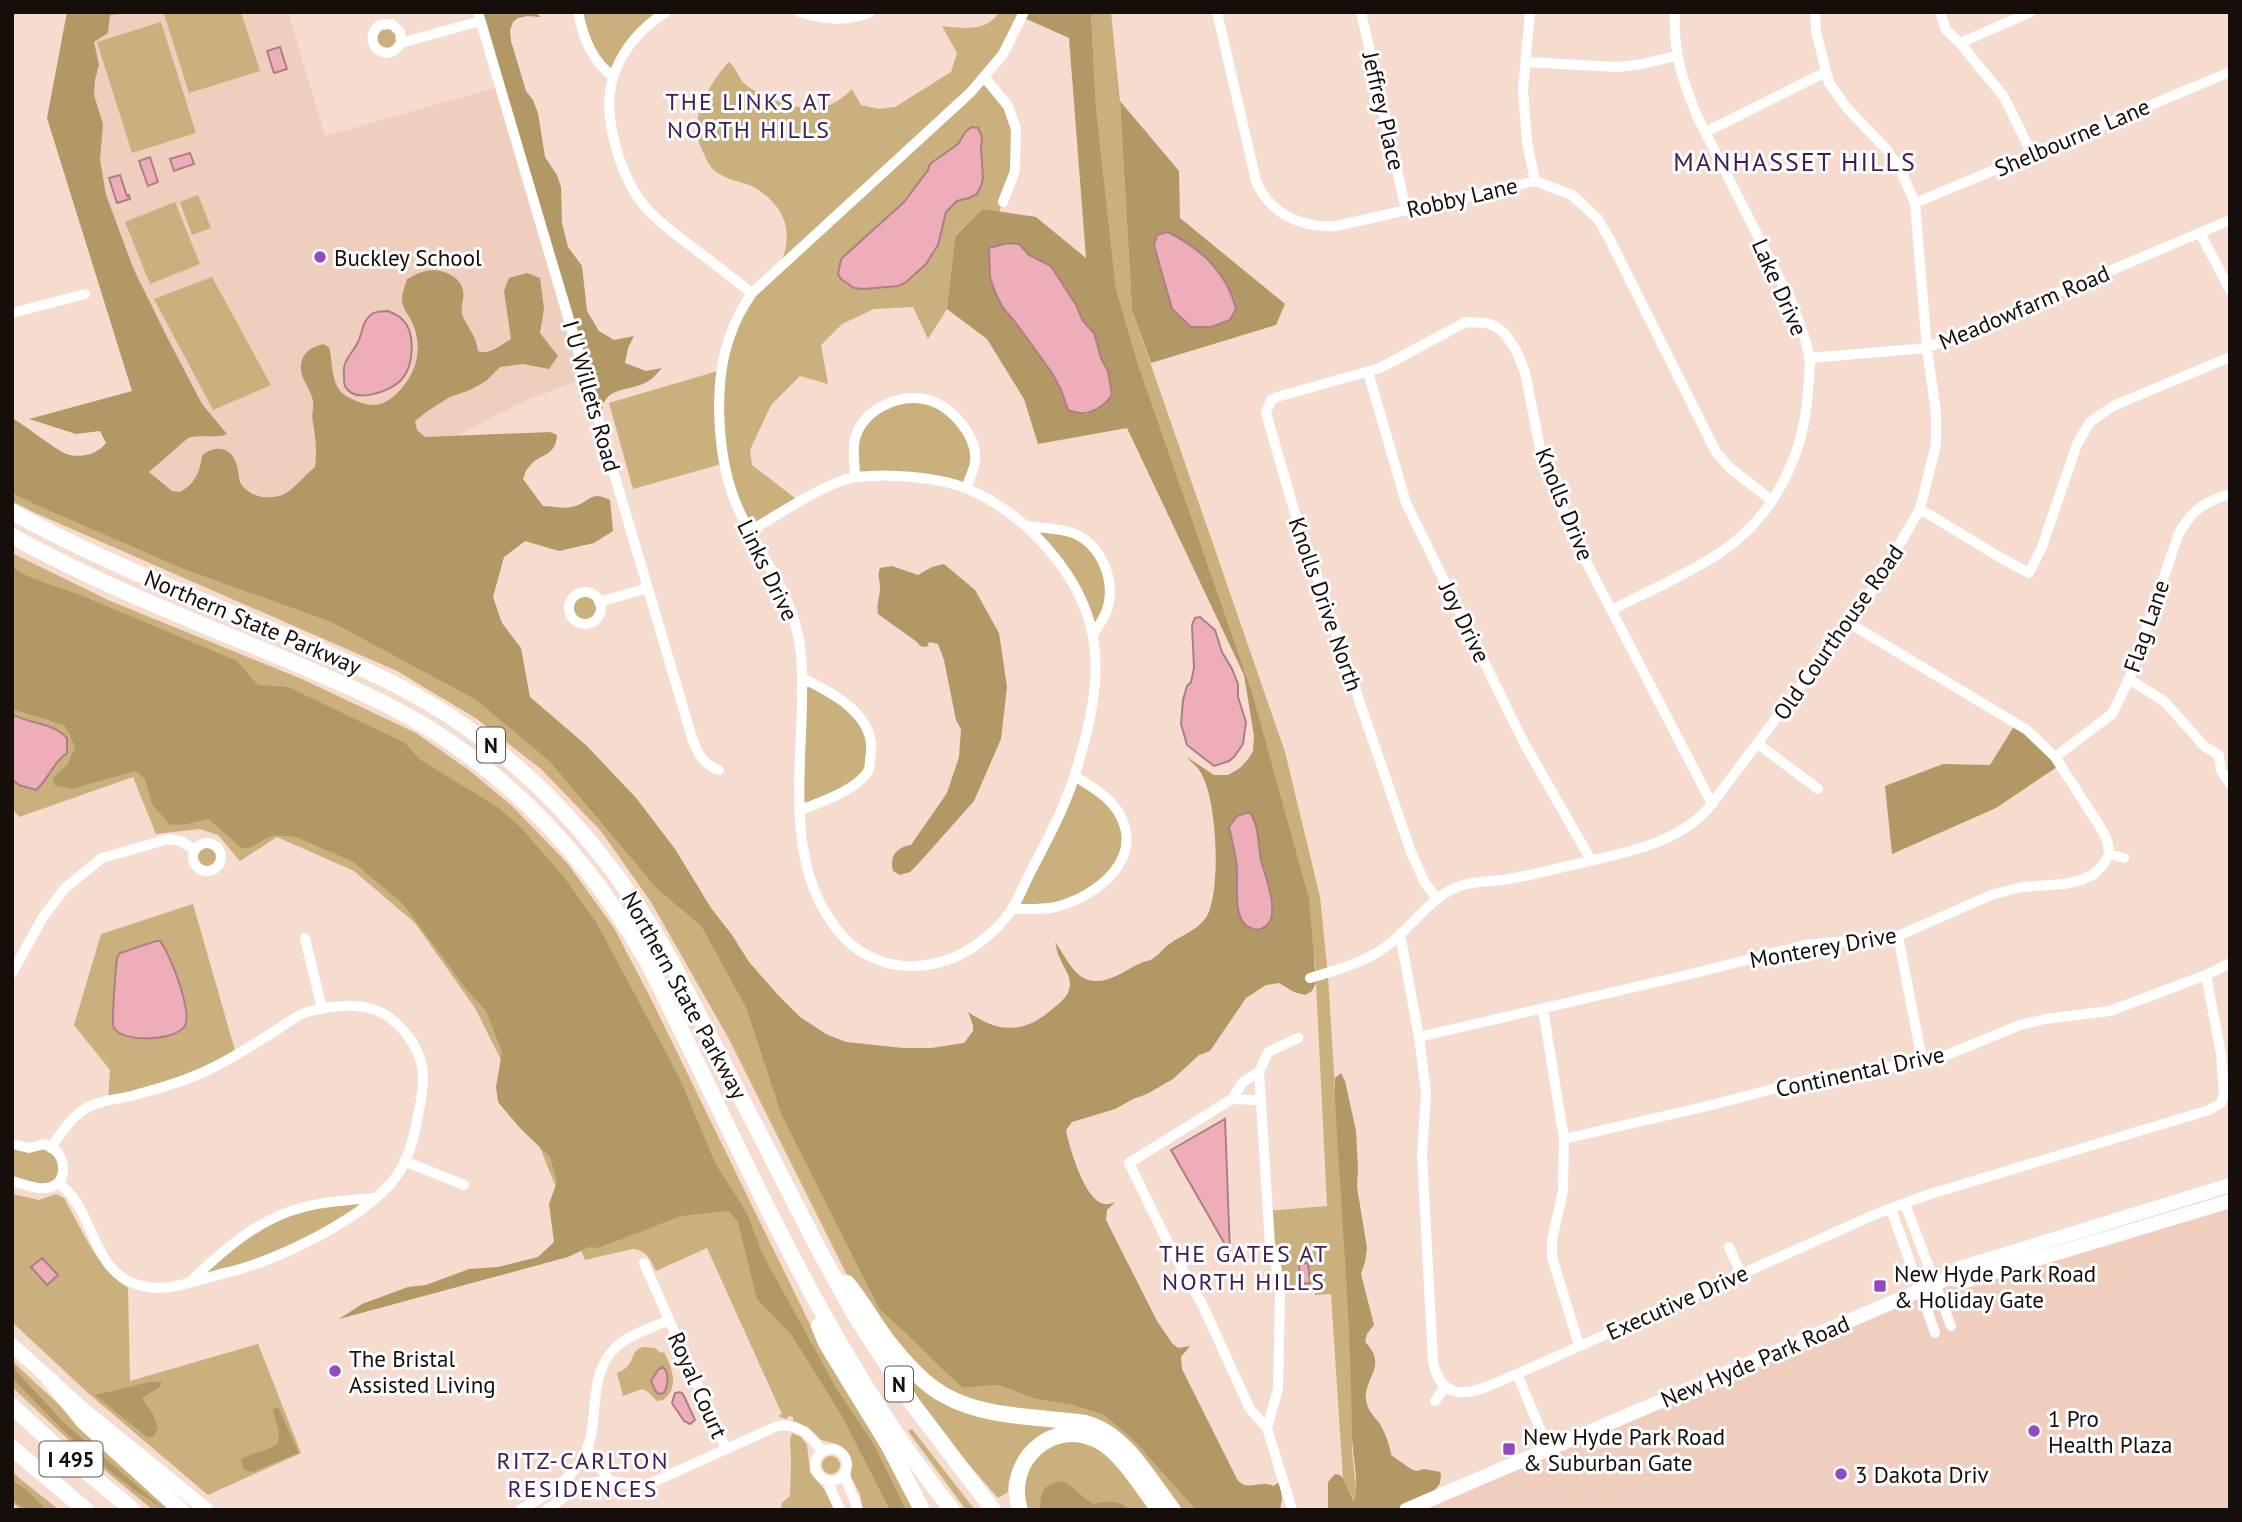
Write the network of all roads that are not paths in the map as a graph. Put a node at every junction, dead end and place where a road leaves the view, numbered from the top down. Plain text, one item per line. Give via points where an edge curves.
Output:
1 (578, 12) edge
2 (666, 12) edge
3 (799, 12) edge
4 (870, 12) edge
5 (1024, 12) edge
6 (1217, 12) edge
7 (1361, 12) edge
8 (1530, 12) edge
9 (1675, 12) edge
10 (1815, 12) edge
11 (1940, 12) edge
12 (2031, 12) edge
13 (479, 17) edge
14 (401, 43) dead end
15 (1960, 43) junction
16 (1676, 56) junction
17 (1525, 62) junction
18 (1826, 72) junction
19 (2230, 72) edge
20 (613, 76) junction
21 (985, 78) junction
22 (1706, 132) junction
23 (2032, 154) junction
24 (1535, 181) junction
25 (1003, 202) dead end
26 (1914, 203) junction
27 (1406, 210) junction
28 (2230, 220) edge
29 (2200, 233) junction
30 (2230, 290) edge
31 (752, 293) junction
32 (85, 294) dead end
33 (12, 313) edge
34 (1927, 348) junction
35 (2230, 357) edge
36 (1810, 358) junction
37 (1368, 372) junction
38 (855, 477) junction
39 (967, 488) junction
40 (2230, 494) edge
41 (1771, 500) junction
42 (1920, 509) junction
43 (12, 512) edge
44 (1027, 526) junction
45 (750, 531) junction
46 (12, 536) edge
47 (648, 588) junction
48 (599, 602) dead end
49 (1612, 610) junction
50 (1849, 623) junction
51 (1093, 635) junction
52 (802, 678) junction
53 (2129, 679) junction
54 (1758, 744) junction
55 (2230, 748) edge
56 (2219, 755) junction
57 (2055, 757) junction
58 (719, 770) dead end
59 (1075, 776) junction
60 (2230, 784) edge
61 (1818, 789) dead end
62 (1712, 804) junction
63 (800, 810) junction
64 (195, 850) dead end
65 (2109, 853) junction
66 (2124, 858) dead end
67 (1591, 860) junction
68 (1437, 899) junction
69 (1012, 909) junction
70 (1400, 934) junction
71 (1899, 936) junction
72 (305, 938) dead end
73 (2230, 963) edge
74 (12, 973) edge
75 (2206, 975) junction
76 (1312, 977) dead end
77 (322, 1009) junction
78 (1543, 1009) junction
79 (1419, 1037) junction
80 (1298, 1038) dead end
81 (1922, 1060) junction
82 (1259, 1072) junction
83 (1232, 1099) junction
84 (1260, 1100) junction
85 (1563, 1139) junction
86 (12, 1144) edge
87 (51, 1148) junction
88 (404, 1161) junction
89 (12, 1181) edge
90 (58, 1183) junction
91 (464, 1185) dead end
92 (2230, 1185) edge
93 (374, 1198) junction
94 (2230, 1201) edge
95 (1905, 1204) junction
96 (1891, 1209) junction
97 (1729, 1247) dead end
98 (818, 1248) junction
99 (645, 1263) dead end
100 (800, 1271) junction
101 (1741, 1274) junction
102 (191, 1281) junction
103 (1942, 1281) junction
104 (1920, 1289) junction
105 (669, 1320) junction
106 (1951, 1326) dead end
107 (1936, 1332) dead end
108 (12, 1345) edge
109 (1579, 1345) junction
110 (1517, 1374) junction
111 (50, 1380) junction
112 (1445, 1387) junction
113 (1436, 1401) dead end
114 (12, 1406) edge
115 (1267, 1428) junction
116 (12, 1448) edge
117 (587, 1448) junction
118 (726, 1449) junction
119 (1549, 1450) junction
120 (822, 1451) junction
121 (844, 1474) junction
122 (609, 1480) junction
123 (827, 1480) junction
124 (1285, 1489) junction
125 (86, 1510) edge
126 (133, 1510) edge
127 (181, 1510) edge
128 (207, 1510) edge
129 (520, 1510) edge
130 (546, 1510) edge
131 (840, 1510) edge
132 (858, 1510) edge
133 (922, 1510) edge
134 (952, 1510) edge
135 (993, 1510) edge
136 (1020, 1510) edge
137 (1159, 1510) edge
138 (1173, 1510) edge
139 (1283, 1510) edge
140 (1292, 1510) edge
141 (1406, 1510) edge

1 - 20 street via 598,64
2 - 20 street via 630,43
3 - 4 street via 834,20
5 - 21 street, Links Drive
6 - 27 street, Robby Lane via 1256,181 1273,206 1299,223 1318,227
7 - 27 street, Jeffrey Place
8 - 17 street
9 - 16 street, Lake Drive
10 - 18 street, Old Courthouse Road
11 - 15 street via 1946,30
12 - 15 street
13 - 14 street
13 - 47 street, I U Willets Road
15 - 23 street via 2004,97
16 - 17 street via 1617,66
16 - 22 street, Lake Drive
17 - 24 street via 1524,119
18 - 22 street
18 - 26 street, Old Courthouse Road via 1836,94 1900,169
19 - 23 street, Shelbourne Lane
20 - 31 street via 613,130 631,188 664,225
21 - 25 street via 1008,106 1016,129 1016,171
21 - 31 street, Links Drive
22 - 36 street, Lake Drive via 1791,301
23 - 26 street, Shelbourne Lane
24 - 27 street, Robby Lane
24 - 41 street, Robby Lane via 1572,195 1598,219 1716,452
26 - 34 street, Old Courthouse Road
28 - 29 street, Meadowfarm Road
29 - 30 street
29 - 34 street, Meadowfarm Road
31 - 45 street, Links Drive via 736,320 725,353 720,425 735,502
32 - 33 street
34 - 36 street, Meadowfarm Road
34 - 42 street, Old Courthouse Road via 1936,444
35 - 42 street via 2113,405 2090,422 2077,444 2029,573
36 - 41 street, Lake Drive via 1800,446
37 - 49 street, Knolls Drive via 1466,322 1486,323 1505,334 1525,372 1545,468
37 - 67 street, Joy Drive via 1406,503 1524,743
37 - 68 street, Knolls Drive North via 1277,397 1266,413 1294,510 1410,852
38 - 39 street via 899,475
38 - 39 street via 854,441 870,414 897,401 925,399 951,414 970,439 975,462
38 - 45 street
39 - 44 street
40 - 53 street, Flag Lane via 2199,506 2188,516
41 - 49 street, Lake Drive via 1756,522 1721,552
42 - 50 street, Old Courthouse Road
43 - 98 highway, Northern State Parkway / N via 89,551 397,686 465,727 529,778 592,842 645,915
44 - 51 street via 1076,588
44 - 51 street via 1070,532 1096,550 1106,567 1110,591 1107,611
45 - 52 street, Links Drive via 790,607 800,645
46 - 100 highway, Northern State Parkway / N via 86,574 383,703 453,744 523,800 578,859 631,932
47 - 48 street
47 - 58 street, I U Willets Road via 695,747 707,764
49 - 62 street, Knolls Drive
50 - 54 street, Old Courthouse Road
50 - 57 street via 2027,730
51 - 59 street, Links Drive via 1093,699
52 - 63 street, Links Drive
52 - 63 street via 831,691 852,708 865,726 871,747 869,769 856,784
53 - 56 street via 2165,702 2204,747
53 - 57 street, Flag Lane via 2112,714
54 - 61 street
54 - 62 street, Old Courthouse Road
55 - 56 street
56 - 60 street
57 - 65 street via 2104,833
59 - 69 street, Links Drive
59 - 69 street via 1117,811 1126,835 1122,862 1106,883 1076,900 1052,908
62 - 67 street, Old Courthouse Road via 1685,830 1653,844
63 - 69 street, Links Drive via 804,857 818,901 836,930 855,949 879,962 921,966 958,956 974,947
64 - 74 street via 169,839 102,858 65,888
65 - 66 street
65 - 71 street, Monterey Drive via 2094,874 2081,880 1991,895
67 - 68 street, Old Courthouse Road via 1511,879 1471,882
68 - 70 street, Old Courthouse Road
70 - 76 street, Old Courthouse Road via 1357,964
70 - 79 street
71 - 78 street, Monterey Drive via 1795,948
71 - 81 street
72 - 77 street
73 - 75 street, Continental Drive
75 - 81 street, Continental Drive via 2110,1012 2020,1025
75 - 95 street, Executive Drive via 2221,1054 2221,1103
77 - 87 street via 304,1013 182,1082 90,1106 65,1126
77 - 88 street via 367,1007 395,1021 414,1042 423,1072 423,1093
78 - 79 street, Monterey Drive
78 - 85 street
79 - 112 street via 1426,1093 1422,1155 1433,1362
80 - 82 street via 1268,1052
81 - 85 street, Continental Drive via 1818,1077
82 - 83 street via 1243,1082
82 - 84 street
83 - 84 street
83 - 115 street via 1129,1163 1250,1409
84 - 115 street via 1270,1245 1280,1295 1278,1389
85 - 109 street via 1563,1191 1552,1257
86 - 87 street
87 - 90 street via 62,1161 64,1173
88 - 91 street
88 - 93 street
89 - 90 street via 39,1188
90 - 102 street via 67,1189 105,1261 120,1276 141,1286
92 - 103 main road, New Hyde Park Road via 1961,1268
93 - 102 street via 289,1251
93 - 102 street via 326,1202 285,1213 228,1246
94 - 103 main road, New Hyde Park Road via 1965,1281
95 - 96 street, Executive Drive
95 - 103 street
96 - 101 street, Executive Drive
96 - 104 street
97 - 101 street
98 - 135 highway, Northern State Parkway / N via 891,1373
98 - 138 highway via 897,1352 937,1391 983,1410 1099,1428 1118,1440
99 - 105 street, Royal Court
100 - 133 highway via 826,1343
100 - 134 highway, Northern State Parkway / N via 872,1398
101 - 109 street, Executive Drive
103 - 104 main road, New Hyde Park Road
103 - 106 street
104 - 107 street
104 - 119 main road, New Hyde Park Road
105 - 117 street, Royal Court via 620,1344 604,1363
105 - 118 street, Royal Court
108 - 111 main road
109 - 110 street, Executive Drive
110 - 112 street, Executive Drive via 1472,1392 1458,1394
110 - 119 street
111 - 127 highway via 83,1421
111 - 128 main road
112 - 113 street
114 - 126 highway, I 495
115 - 124 street
116 - 125 highway, I 495
117 - 122 street
117 - 129 street, Royal Court via 566,1478
118 - 120 street, Royal Court via 785,1426 805,1432
118 - 122 street, Royal Court via 645,1485
119 - 141 main road, New Hyde Park Road
120 - 121 street via 835,1449 845,1455 848,1465
120 - 123 street via 816,1468
121 - 123 street
121 - 132 street
122 - 130 street, Royal Court via 584,1486
123 - 131 street
124 - 139 street
124 - 140 street
136 - 137 highway via 1017,1482 1027,1458 1048,1440 1072,1434 1107,1446

